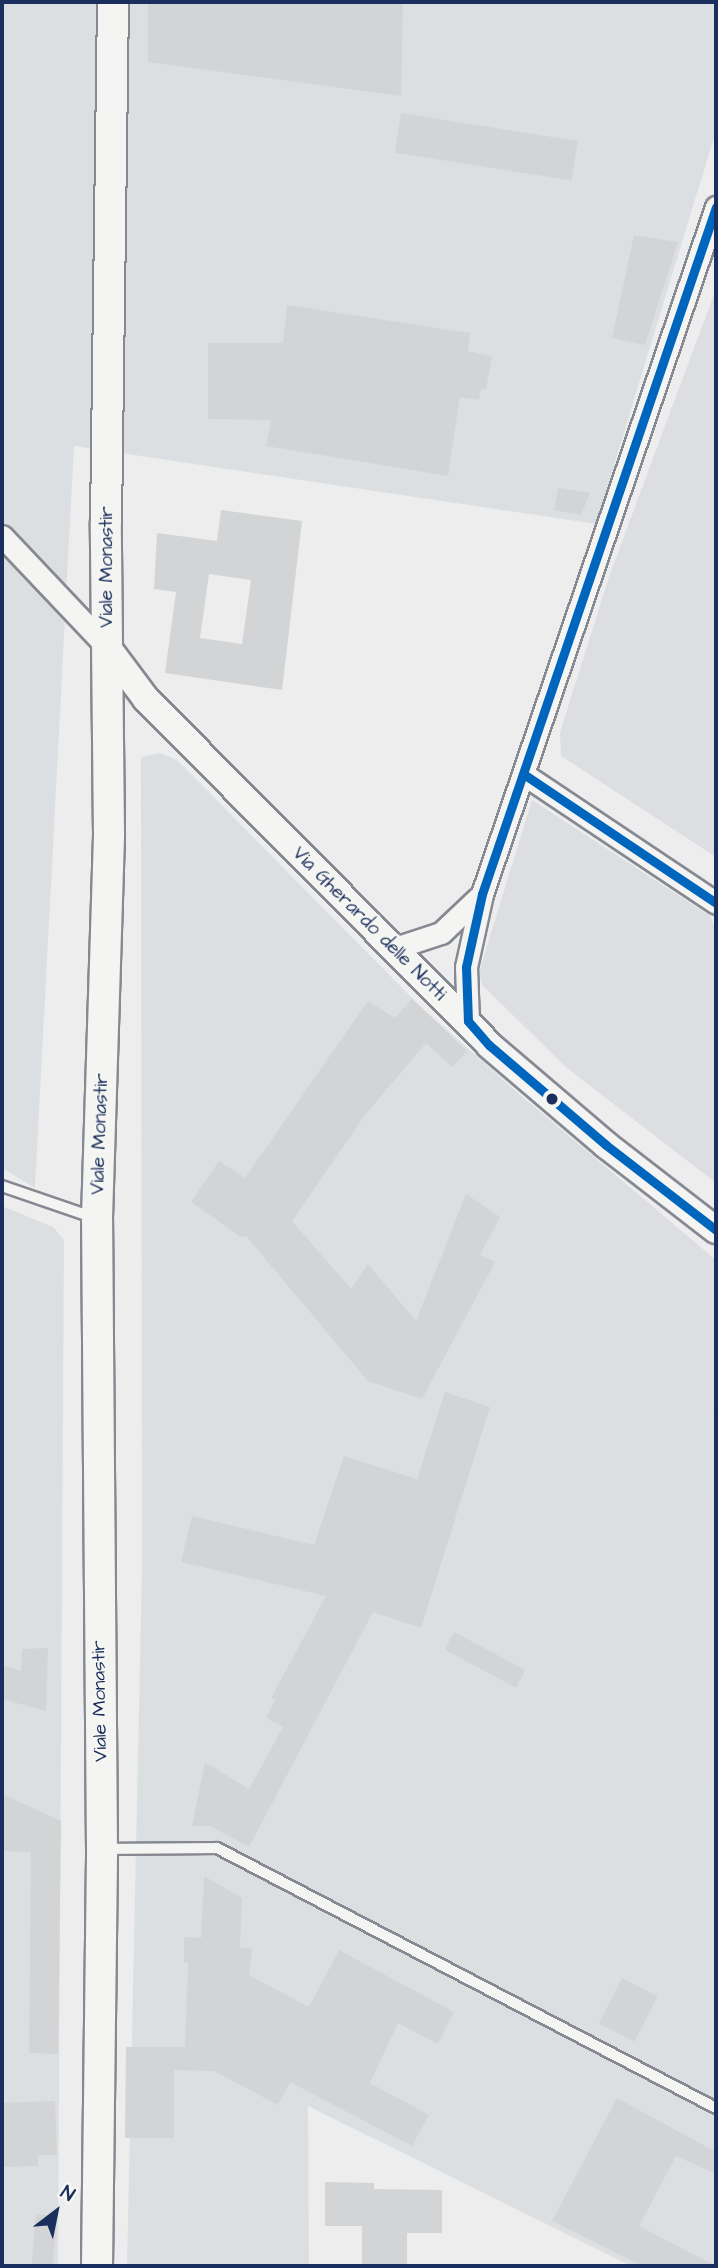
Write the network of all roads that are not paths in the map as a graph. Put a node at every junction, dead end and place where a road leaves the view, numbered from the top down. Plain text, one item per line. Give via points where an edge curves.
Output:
1 (113, 2) edge
2 (716, 207) edge
3 (2, 536) edge
4 (108, 648) junction
5 (525, 775) junction
6 (482, 894) junction
7 (716, 903) edge
8 (392, 949) junction
9 (468, 1021) junction
10 (2, 1186) edge
11 (97, 1218) junction
12 (716, 1230) edge
13 (102, 1849) junction
14 (716, 2108) edge
15 (97, 2266) edge

1 - 4 main road, Viale Monastir
2 - 5 street
3 - 4 street
4 - 8 street, Via Gherardo delle Notti via 146,699
4 - 11 main road, Viale Monastir via 109,834
5 - 6 street
5 - 7 street
6 - 8 street via 441,933
6 - 9 street via 466,967
8 - 9 street, Via Gherardo delle Notti
9 - 12 street, Via Gherardo delle Notti via 606,1145
10 - 11 lane
11 - 13 main road, Viale Monastir
13 - 14 lane via 217,1848
13 - 15 main road, Viale Monastir

